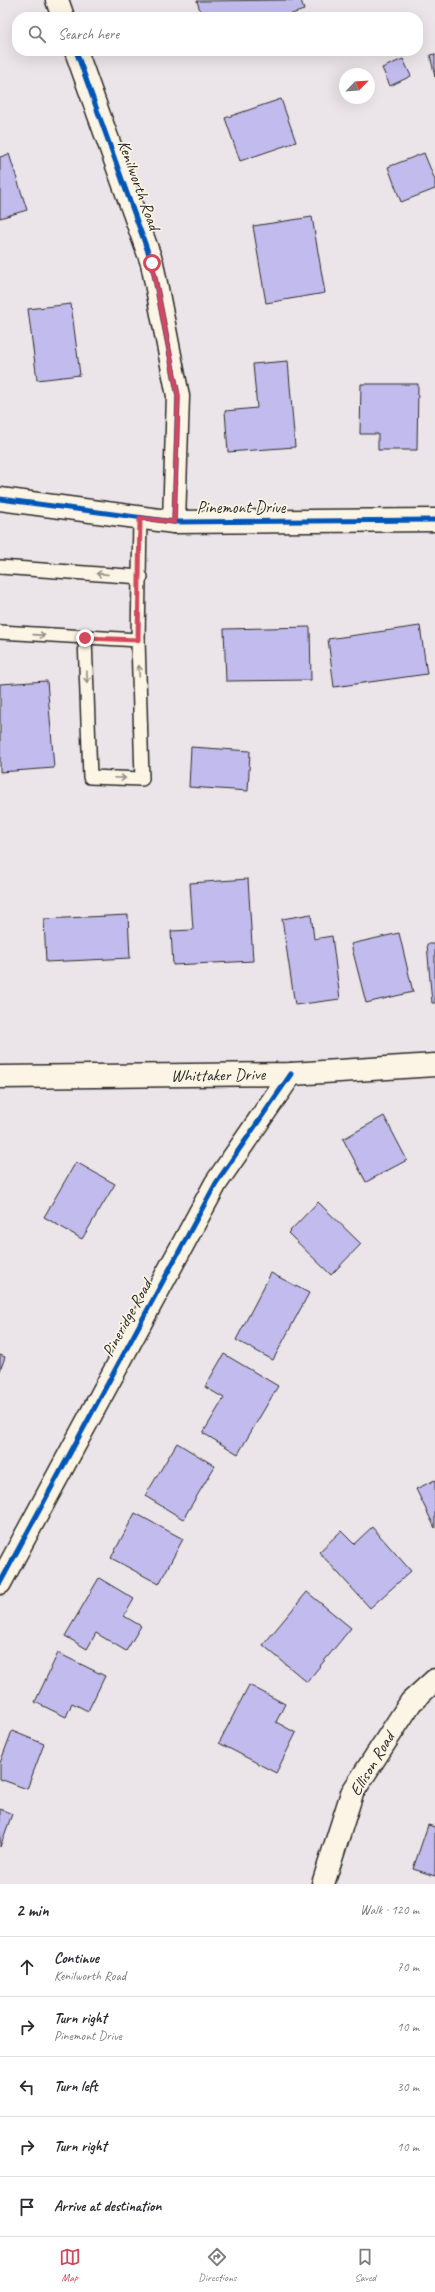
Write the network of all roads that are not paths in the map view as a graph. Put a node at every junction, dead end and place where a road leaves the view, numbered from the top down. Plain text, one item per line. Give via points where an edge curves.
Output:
1 (57, 0) edge
2 (61, 12) edge
3 (78, 56) edge
4 (0, 499) edge
5 (140, 518) junction
6 (435, 520) edge
7 (174, 522) junction
8 (0, 566) edge
9 (141, 577) junction
10 (0, 632) edge
11 (85, 638) junction
12 (138, 640) junction
13 (435, 1065) edge
14 (291, 1074) junction
15 (0, 1077) edge
16 (0, 1583) edge
17 (435, 1680) edge
18 (322, 1884) edge

1 - 2 street
3 - 7 street, Kenilworth Road via 152,263 178,396
4 - 5 street, Pinemont Drive
5 - 7 street, Pinemont Drive
5 - 9 lane
6 - 7 street, Pinemont Drive
9 -> 8 lane
9 - 12 lane
10 -> 11 lane
11 - 12 lane
11 -> 12 lane via 90,777 142,779
13 - 14 street, Whittaker Drive
14 - 15 street, Whittaker Drive
14 - 16 street, Pineridge Road via 216,1183
17 - 18 street, Ellison Road via 411,1702 352,1793

